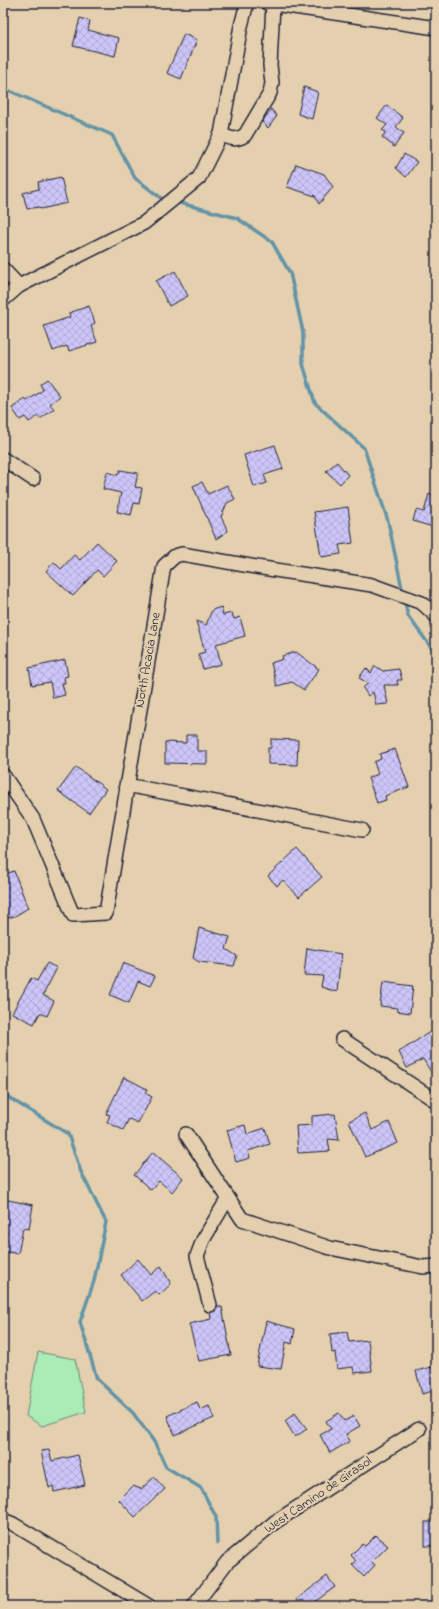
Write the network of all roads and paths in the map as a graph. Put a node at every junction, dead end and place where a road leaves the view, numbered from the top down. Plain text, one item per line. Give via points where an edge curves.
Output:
1 (248, 3) edge
2 (270, 3) edge
3 (436, 28) edge
4 (221, 134) junction
5 (3, 269) edge
6 (19, 286) junction
7 (3, 300) edge
8 (3, 459) edge
9 (33, 479) dead end
10 (436, 616) edge
11 (3, 775) edge
12 (126, 785) junction
13 (362, 830) dead end
14 (342, 1039) dead end
15 (436, 1101) edge
16 (186, 1134) dead end
17 (228, 1198) junction
18 (436, 1266) edge
19 (210, 1306) dead end
20 (419, 1429) dead end
21 (3, 1520) edge
22 (149, 1606) edge
23 (194, 1606) edge

1 - 4 street via 241,26
2 - 3 street
2 - 4 street via 270,93 245,135 239,139 230,139
4 - 6 street via 198,178 144,223
5 - 6 street
6 - 7 street
8 - 9 street
10 - 12 street, North Acacia Lane via 422,603 372,585 182,554 175,556 164,566
11 - 12 street, North Acacia Lane via 33,819 73,915 106,913
12 - 13 street
14 - 15 street
16 - 17 street
17 - 18 street via 242,1219 330,1248 423,1267
17 - 19 street via 203,1240 197,1256
20 - 23 street, West Camino de Girasol via 275,1522 227,1562
21 - 22 street

